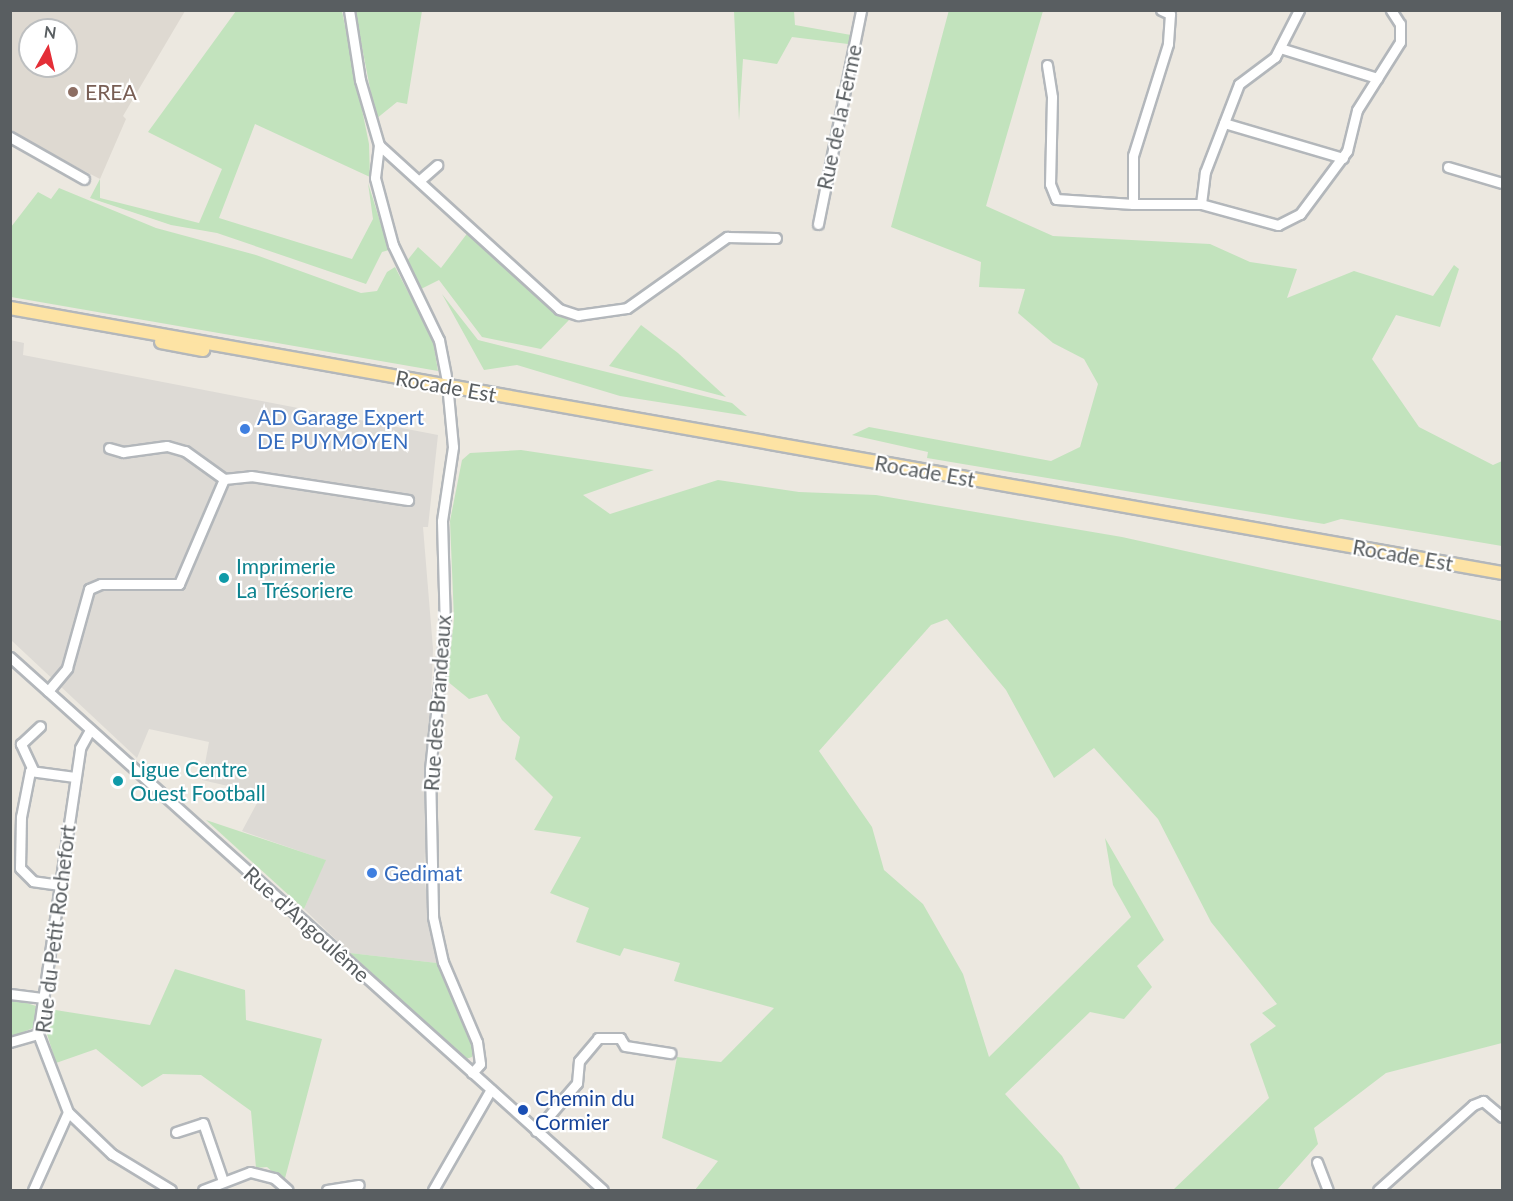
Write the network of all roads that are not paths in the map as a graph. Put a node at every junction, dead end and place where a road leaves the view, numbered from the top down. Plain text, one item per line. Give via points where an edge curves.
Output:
1 (349, 10) edge
2 (861, 10) edge
3 (1161, 10) edge
4 (1299, 10) edge
5 (1391, 10) edge
6 (1280, 48) junction
7 (1047, 65) dead end
8 (1377, 78) junction
9 (1224, 123) junction
10 (10, 137) edge
11 (379, 146) junction
12 (1342, 158) junction
13 (437, 165) dead end
14 (1448, 167) dead end
15 (84, 179) dead end
16 (420, 180) junction
17 (1503, 183) edge
18 (1133, 204) junction
19 (1201, 204) junction
20 (818, 224) dead end
21 (776, 238) dead end
22 (10, 308) edge
23 (10, 315) edge
24 (347, 369) junction
25 (446, 376) dead end
26 (448, 394) dead end
27 (109, 448) dead end
28 (224, 479) junction
29 (408, 500) dead end
30 (1503, 573) edge
31 (10, 657) edge
32 (48, 691) junction
33 (40, 726) dead end
34 (90, 730) junction
35 (33, 770) junction
36 (75, 777) junction
37 (60, 885) junction
38 (10, 994) edge
39 (44, 998) junction
40 (38, 1034) junction
41 (10, 1042) edge
42 (670, 1053) dead end
43 (472, 1073) junction
44 (491, 1089) junction
45 (68, 1112) junction
46 (1503, 1117) edge
47 (536, 1131) junction
48 (176, 1132) dead end
49 (1317, 1162) dead end
50 (224, 1181) junction
51 (359, 1185) dead end
52 (33, 1191) edge
53 (171, 1191) edge
54 (203, 1191) edge
55 (288, 1191) edge
56 (327, 1191) edge
57 (433, 1191) edge
58 (603, 1191) edge
59 (1328, 1191) edge
60 (1378, 1191) edge

1 - 11 street via 360,80
2 - 20 street, Rue de la Ferme
3 - 18 street via 1170,14 1168,44 1133,156
4 - 6 street
5 - 8 street via 1400,24 1400,42
6 - 8 street
6 - 9 street via 1239,84
7 - 18 street via 1052,97 1050,184 1056,199
8 - 12 street via 1357,110
9 - 12 street
9 - 19 street via 1205,172
10 - 15 street
11 - 16 street
11 - 25 street via 375,178 393,245 439,340
12 - 19 street via 1300,214 1286,224
13 - 16 street
14 - 17 street
16 - 21 street via 559,309 578,315 627,308 734,234
18 - 19 street
22 - 24 main road, Rocade Est
23 - 24 main road, Rocade Est
24 - 30 main road, Rocade Est
26 - 43 street, Rue des Brandeaux via 453,447 442,521 445,629 431,740 432,906 443,962 477,1042 480,1064
27 - 28 street via 123,452 167,446 185,451
28 - 29 street via 251,476
28 - 32 street via 179,584 101,584 89,589 67,668
31 - 32 street, Rue d'Angoulême
32 - 34 street, Rue d'Angoulême
33 - 35 street via 21,744
34 - 36 street, Rue du Petit Rochefort via 80,748
34 - 43 street, Rue d'Angoulême
35 - 36 street
35 - 37 street via 21,817 20,868 33,881
36 - 37 street, Rue du Petit Rochefort
37 - 39 street, Rue du Petit Rochefort
38 - 39 street
39 - 40 street, Rue du Petit Rochefort
40 - 41 street
40 - 45 street, Rue du Petit Rochefort
42 - 47 street via 625,1046 620,1038 598,1038 579,1061 577,1083
43 - 44 street, Rue d'Angoulême
44 - 47 street, Rue d'Angoulême
44 - 57 street
45 - 52 street
45 - 53 street via 112,1154
46 - 60 street via 1483,1101
47 - 58 street, Rue d'Angoulême
48 - 50 street via 203,1123
49 - 59 street
50 - 54 street
50 - 55 street via 250,1172 274,1178
51 - 56 street

